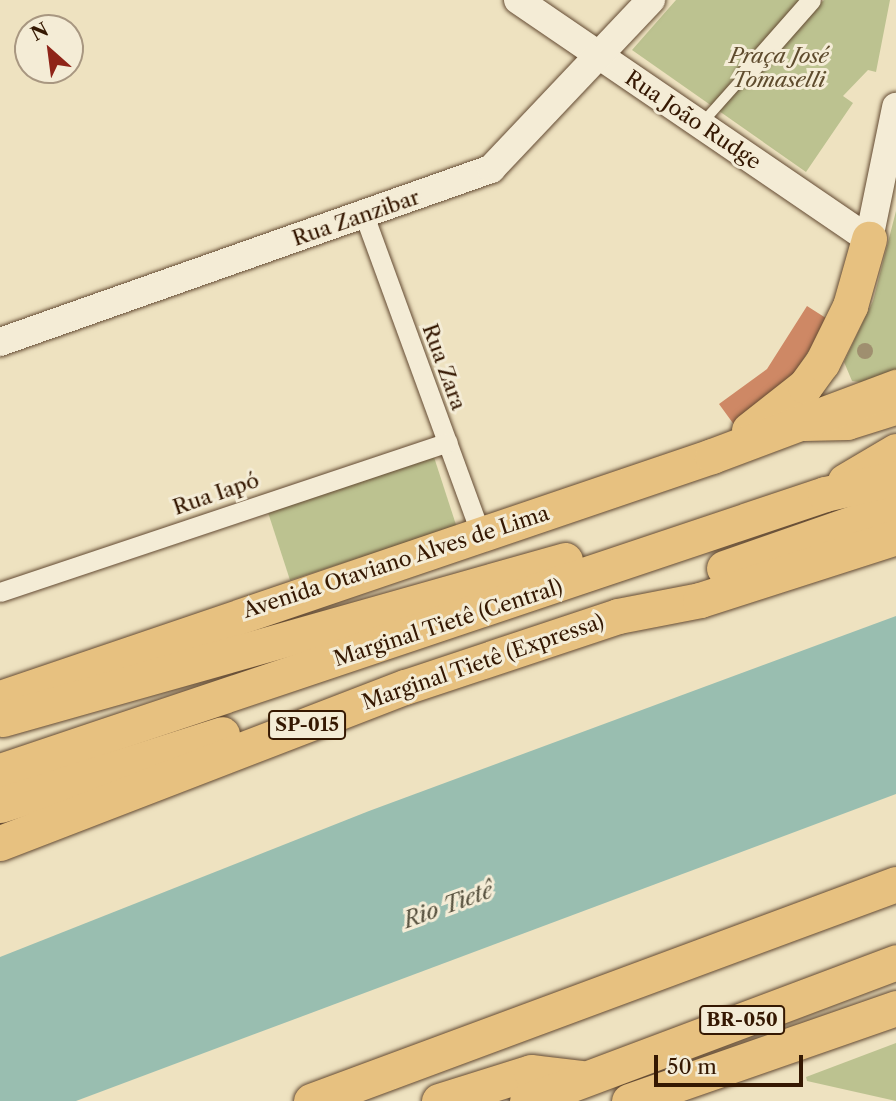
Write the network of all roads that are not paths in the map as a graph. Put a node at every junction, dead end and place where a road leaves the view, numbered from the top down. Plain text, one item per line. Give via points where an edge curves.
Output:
1 (518, 0) edge
2 (651, 0) edge
3 (811, 0) edge
4 (600, 56) junction
5 (744, 76) joint
6 (896, 107) edge
7 (701, 125) junction
8 (364, 215) junction
9 (869, 239) junction
10 (0, 342) edge
11 (896, 387) edge
12 (896, 410) edge
13 (792, 426) junction
14 (448, 442) junction
15 (896, 451) edge
16 (712, 456) junction
17 (896, 478) edge
18 (825, 494) junction
19 (896, 509) edge
20 (481, 535) junction
21 (896, 537) edge
22 (672, 548) junction
23 (0, 592) edge
24 (618, 616) junction
25 (405, 687) junction
26 (0, 698) edge
27 (0, 720) edge
28 (0, 771) edge
29 (0, 805) edge
30 (0, 843) edge
31 (896, 884) edge
32 (896, 962) edge
33 (896, 1008) edge
34 (588, 1079) junction
35 (311, 1101) edge
36 (439, 1101) edge
37 (527, 1101) edge
38 (629, 1101) edge

1 - 4 street, Rua João Rudge
2 - 4 street, Rua Zanzibar
3 - 5 street
4 - 7 street, Rua João Rudge
4 - 8 street, Rua Zanzibar via 491,169
5 - 7 lane
6 - 9 street
7 - 9 street, Rua João Rudge
8 - 10 street, Rua Zanzibar
8 - 14 street, Rua Zara
9 - 16 highway via 850,306 822,363 789,400
11 - 13 highway, Avenida Otaviano Alves de Lima
12 - 13 main road via 849,425
13 - 16 highway, Avenida Otaviano Alves de Lima
14 - 20 street, Rua Zara
14 - 23 street, Rua Iapó
15 - 18 highway
16 - 20 highway, Avenida Otaviano Alves de Lima
17 - 18 highway, Marginal Tietê (Central)
18 - 22 highway, Marginal Tietê (Central)
19 - 24 highway, SP-015 via 669,587
20 - 26 highway, Avenida Otaviano Alves de Lima
21 - 24 highway, Marginal Tietê (Expressa) / SP-015 via 700,600
22 - 27 highway via 633,546 564,560
22 - 28 highway, Marginal Tietê (Central)
24 - 25 highway, Marginal Tietê (Expressa) / SP-015
25 - 29 highway via 314,704
25 - 30 highway, Marginal Tietê (Expressa) / SP-015
31 - 35 highway
32 - 34 highway, BR-050
33 - 38 highway
34 - 36 highway via 531,1072
34 - 37 highway

